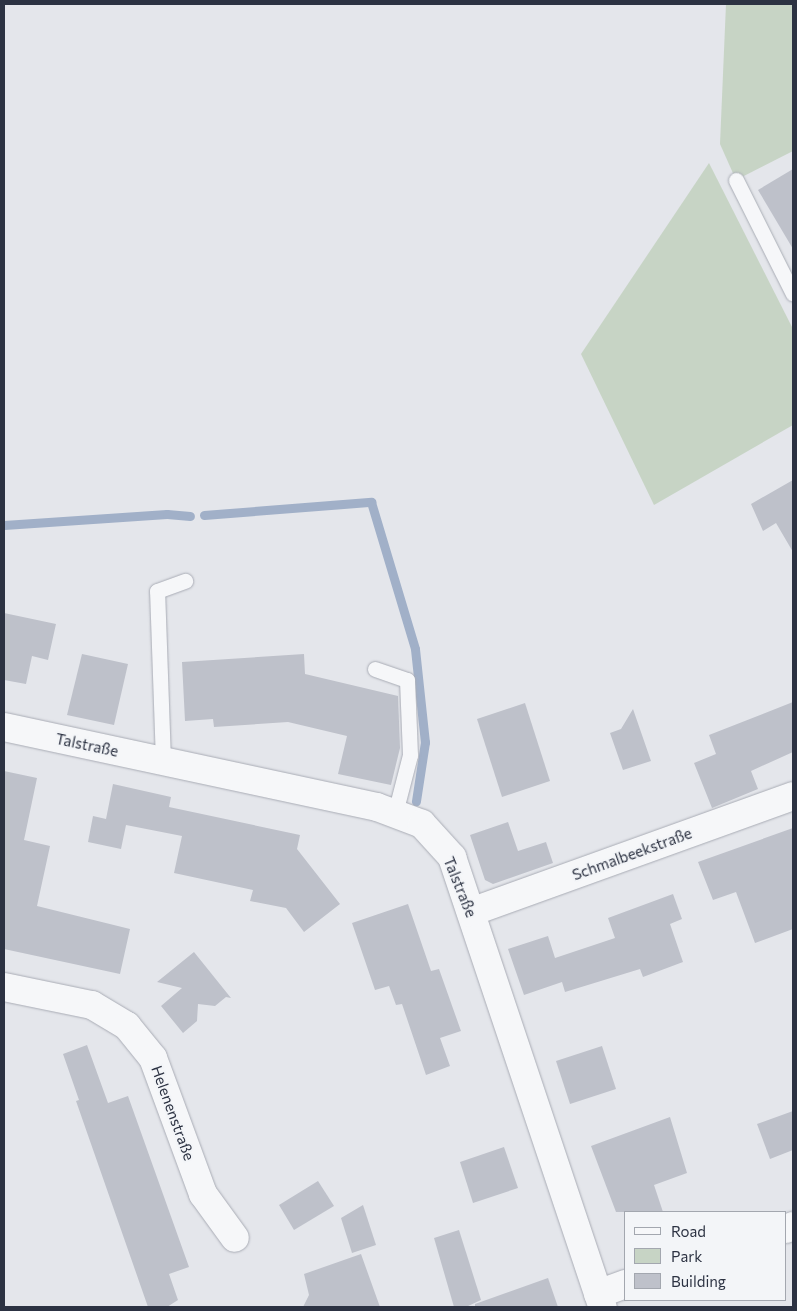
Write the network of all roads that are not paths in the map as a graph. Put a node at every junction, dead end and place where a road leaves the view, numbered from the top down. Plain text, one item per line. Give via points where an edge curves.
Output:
1 (736, 180) dead end
2 (793, 294) edge
3 (185, 581) dead end
4 (375, 669) dead end
5 (4, 727) edge
6 (163, 761) junction
7 (793, 796) edge
8 (395, 813) junction
9 (471, 912) junction
10 (4, 987) edge
11 (235, 1238) dead end
12 (624, 1285) edge
13 (601, 1301) edge

1 - 2 lane
3 - 6 lane via 157,591
4 - 8 lane via 407,680 410,755
5 - 6 street, Talstraße
6 - 8 street, Talstraße
7 - 9 street, Schmalbeekstraße
8 - 9 street, Talstraße via 422,824 452,857
9 - 13 street, Talstraße
10 - 11 street, Helenenstraße via 92,1005 127,1026 153,1058 203,1194
12 - 13 street

